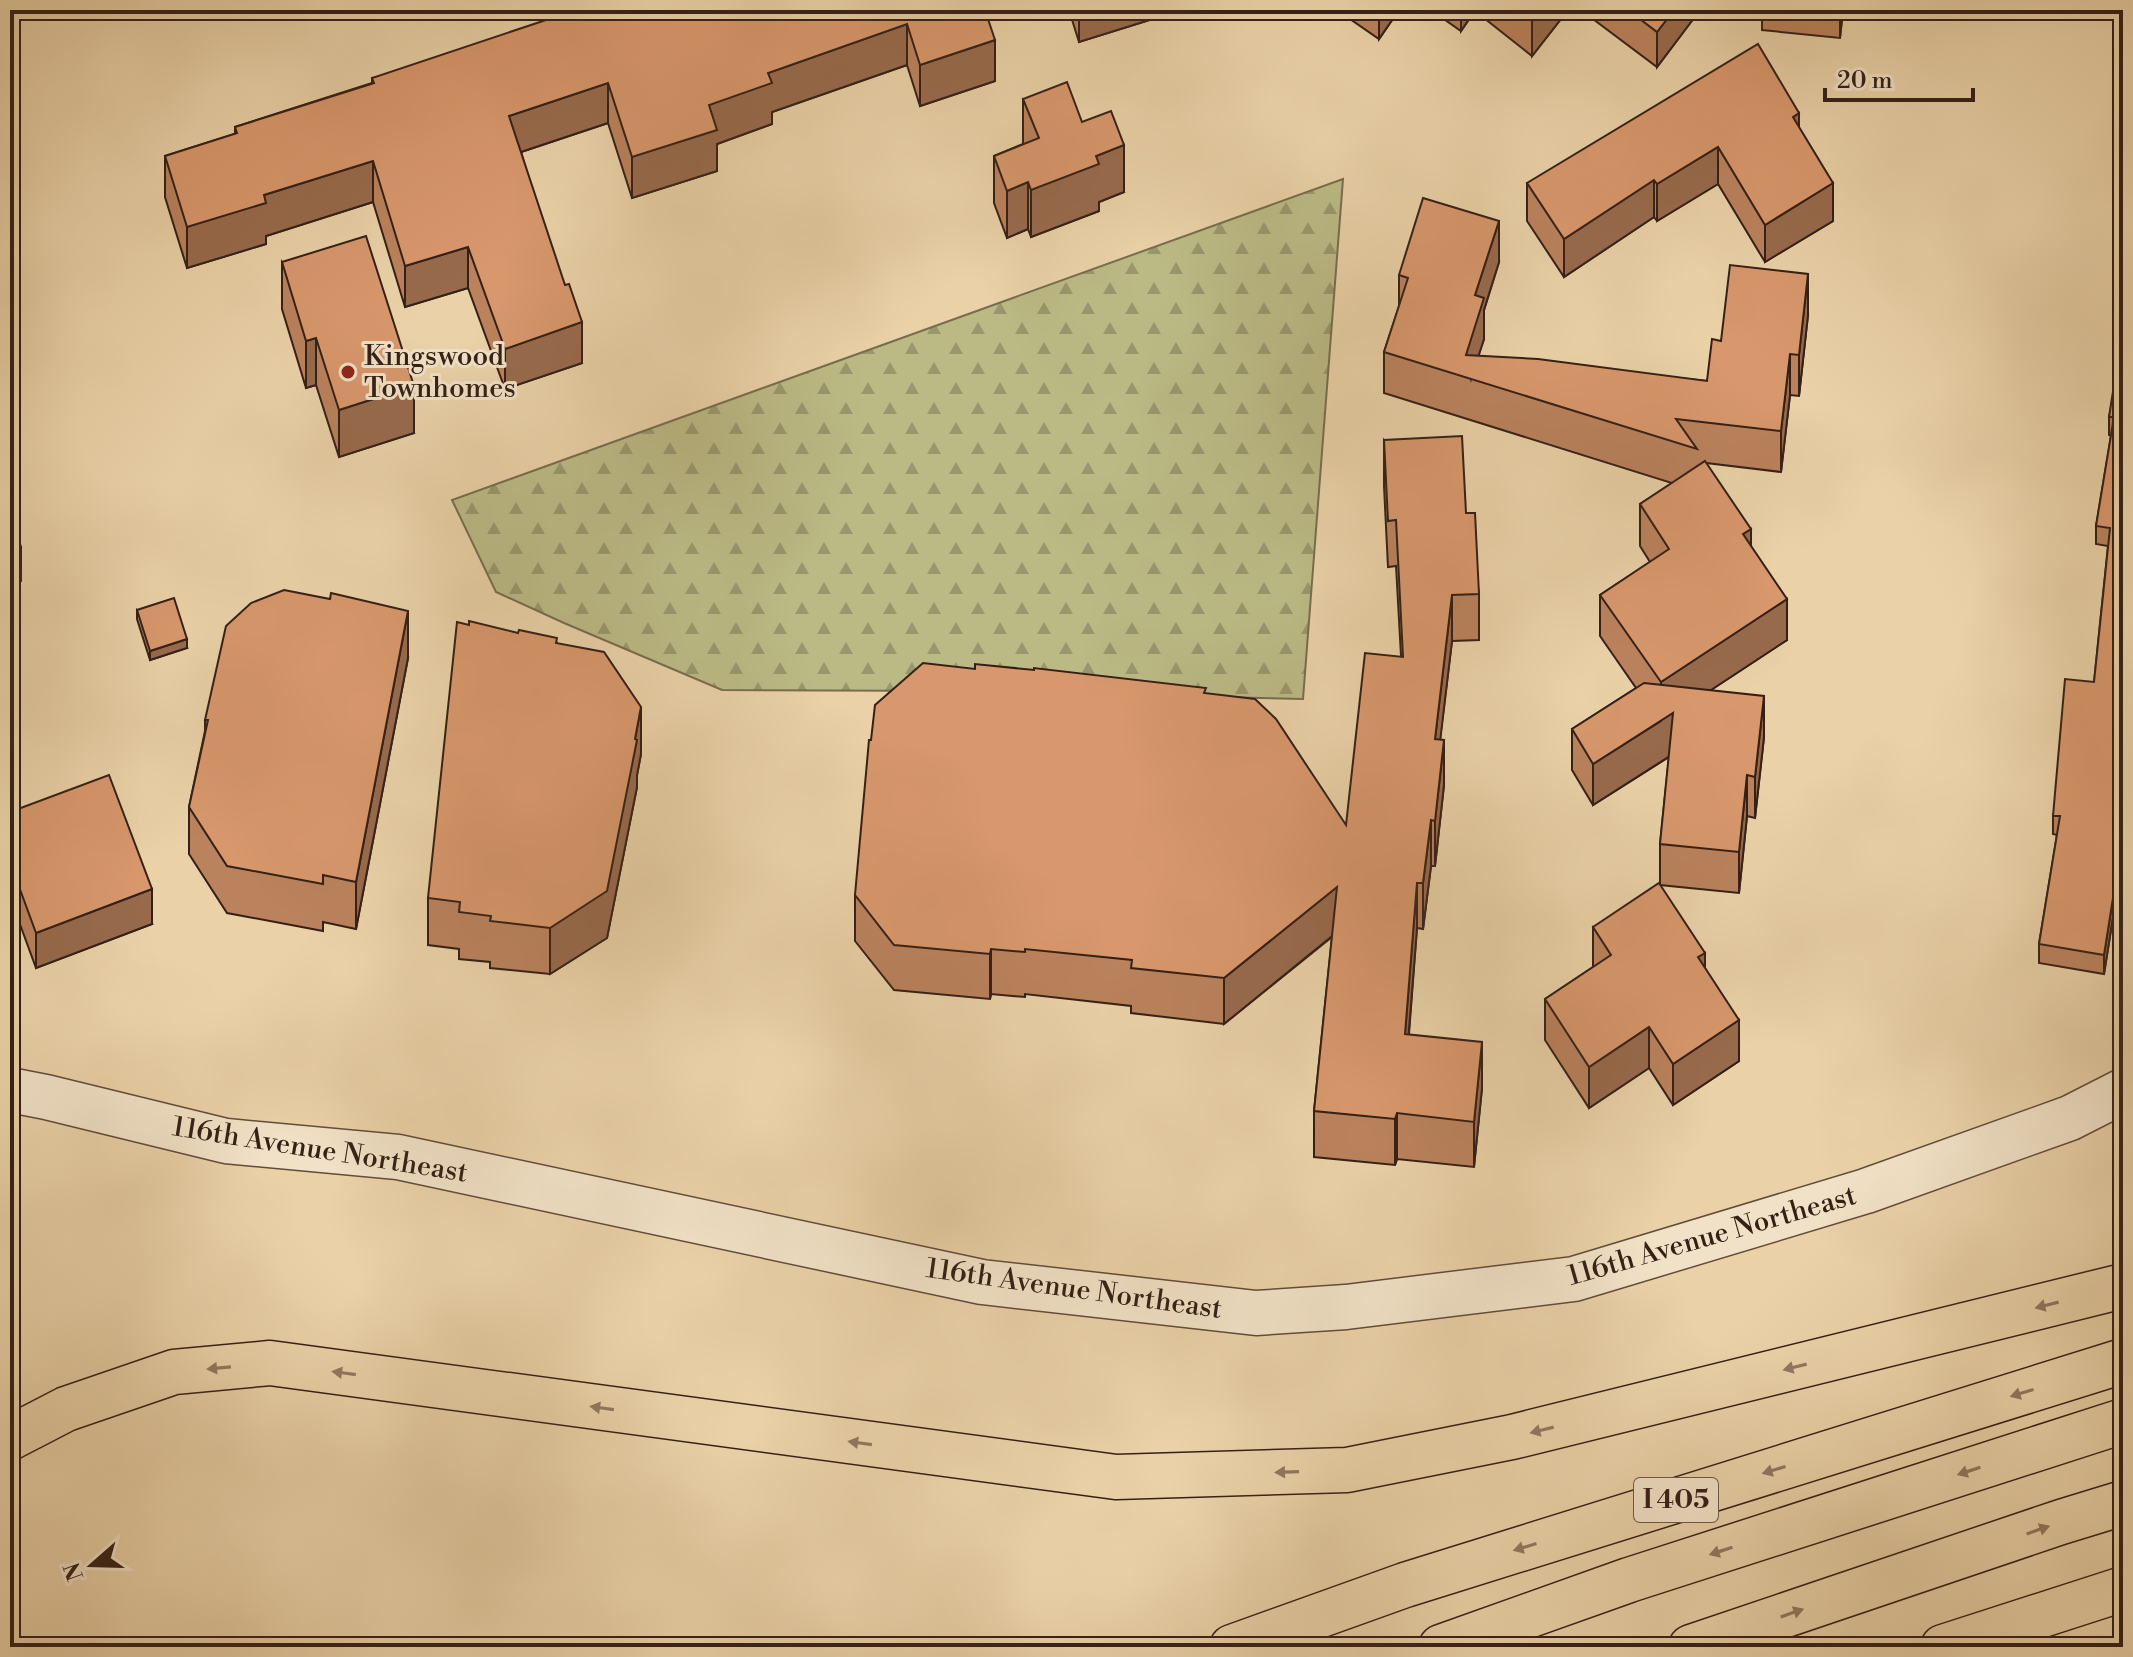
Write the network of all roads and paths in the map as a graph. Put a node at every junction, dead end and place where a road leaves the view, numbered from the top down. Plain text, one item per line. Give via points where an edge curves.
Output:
1 (10, 1090) edge
2 (2123, 1091) edge
3 (2123, 1286) edge
4 (2123, 1361) edge
5 (2123, 1421) edge
6 (10, 1438) edge
7 (2123, 1503) edge
8 (2123, 1589) edge
9 (1232, 1647) edge
10 (1441, 1647) edge
11 (1691, 1647) edge
12 (1943, 1647) edge

1 - 2 street, 116th Avenue Northeast via 226,1141 398,1157 982,1282 1256,1313 1574,1279 1866,1191 2070,1118
3 -> 6 highway via 1527,1434 1347,1470 1116,1477 270,1363 174,1372 66,1409
4 -> 9 highway, I 405 via 1405,1585
5 -> 10 highway, I 405 via 1629,1580
11 -> 7 highway
8 - 12 highway

